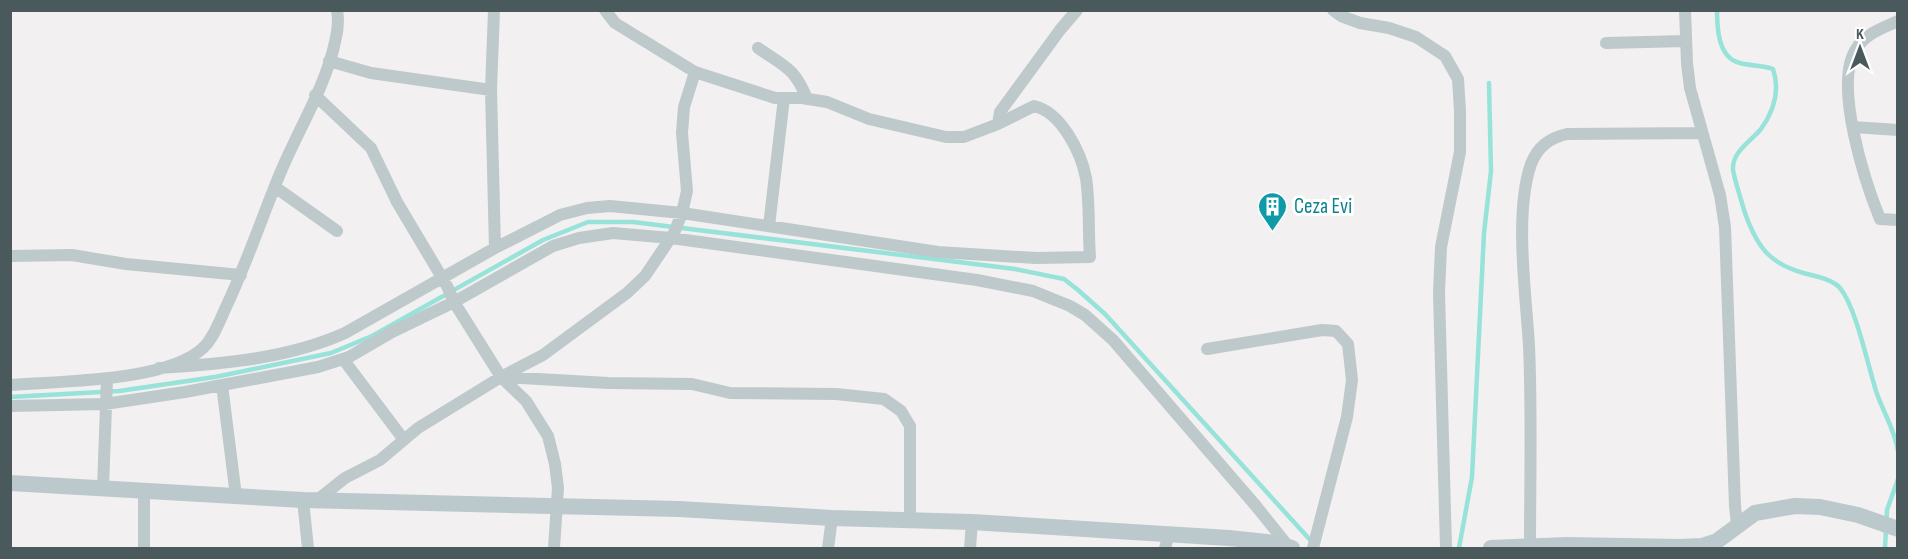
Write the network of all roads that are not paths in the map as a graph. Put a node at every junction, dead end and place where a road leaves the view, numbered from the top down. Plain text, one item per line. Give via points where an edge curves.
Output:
1 (337, 10) edge
2 (494, 10) edge
3 (605, 10) edge
4 (1077, 10) edge
5 (1333, 10) edge
6 (1685, 10) edge
7 (1898, 21) edge
8 (1686, 41) junction
9 (1606, 44) dead end
10 (758, 48) dead end
11 (329, 61) junction
12 (695, 72) junction
13 (492, 90) junction
14 (315, 95) junction
15 (784, 98) junction
16 (807, 99) junction
17 (998, 124) junction
18 (1853, 127) junction
19 (1898, 130) edge
20 (1702, 133) junction
21 (275, 186) junction
22 (680, 216) junction
23 (1898, 220) edge
24 (769, 226) junction
25 (337, 231) dead end
26 (672, 236) junction
27 (495, 248) junction
28 (10, 256) edge
29 (241, 275) junction
30 (449, 291) junction
31 (1208, 349) dead end
32 (343, 359) junction
33 (159, 368) junction
34 (501, 377) junction
35 (222, 385) junction
36 (10, 386) edge
37 (106, 392) junction
38 (10, 406) edge
39 (404, 440) junction
40 (10, 483) edge
41 (103, 488) junction
42 (144, 491) junction
43 (236, 496) junction
44 (309, 500) junction
45 (558, 506) junction
46 (832, 518) junction
47 (910, 520) junction
48 (972, 522) junction
49 (1737, 525) junction
50 (1898, 529) edge
51 (1167, 541) edge
52 (1530, 546) junction
53 (1290, 547) edge
54 (144, 549) edge
55 (308, 549) edge
56 (554, 549) edge
57 (828, 549) edge
58 (970, 549) edge
59 (1313, 549) edge
60 (1446, 549) edge
61 (1491, 549) edge

1 - 11 street via 339,22
2 - 13 street
3 - 12 street via 615,23
4 - 17 street via 1000,112
5 - 60 street via 1360,23 1416,37 1445,56 1458,79 1460,152 1441,247 1439,293
6 - 8 street
7 - 18 street via 1870,35 1852,55 1848,77
8 - 9 street
8 - 20 street via 1690,88
10 - 16 street via 792,71
11 - 13 street via 370,73
11 - 14 street
12 - 15 street
12 - 22 street via 684,107 687,191
13 - 27 street
14 - 21 street
14 - 30 street via 371,148 397,202
15 - 16 street
15 - 24 street
16 - 17 street via 946,137 964,137
17 - 24 street via 1034,106 1059,121 1086,177 1090,257 938,252
18 - 19 street
18 - 23 street via 1866,184 1880,219
20 - 49 street via 1725,227
20 - 52 street via 1567,134 1551,138 1531,164 1523,225 1529,348
21 - 25 street
21 - 29 street
22 - 24 street
22 - 26 street
22 - 27 street via 610,206 586,208 560,215
26 - 30 street via 613,233 566,241
26 - 34 street via 645,276 627,293 543,355
26 - 53 street via 977,280 1033,291 1064,303 1085,315 1113,340
27 - 30 street
28 - 29 street via 72,255
29 - 33 street via 204,347 183,361
30 - 32 street via 392,332
30 - 33 street via 320,344 200,366
30 - 34 street
31 - 59 street via 1322,330 1336,331 1348,344 1352,381 1347,417
32 - 35 street
32 - 39 street
33 - 37 street
34 - 39 street
34 - 45 street via 526,401 548,436
34 - 47 street via 692,384 730,393 836,394 884,399 901,411 910,426
35 - 37 street
35 - 43 street
36 - 37 street
37 - 38 street
37 - 41 street
39 - 44 street via 380,460
40 - 41 street
41 - 42 street
42 - 43 street
42 - 54 street
43 - 44 street
44 - 45 street
44 - 55 street
45 - 46 street
45 - 56 street
46 - 47 street
46 - 57 street
47 - 48 street
48 - 51 street
48 - 58 street
49 - 50 street via 1755,513 1795,506 1858,515
49 - 52 street via 1717,541 1702,546
51 - 53 street via 1229,538
52 - 61 street

